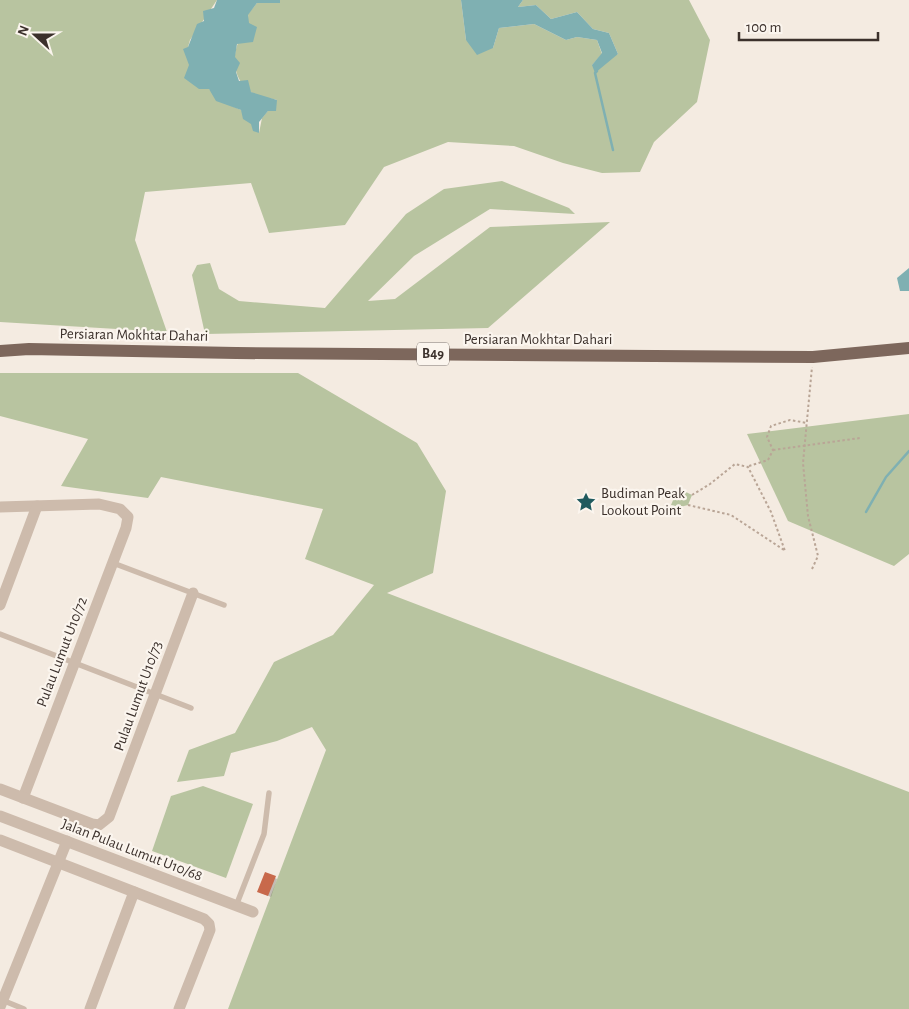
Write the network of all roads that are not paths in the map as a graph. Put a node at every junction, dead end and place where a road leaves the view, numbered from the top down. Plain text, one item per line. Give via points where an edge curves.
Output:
1 (909, 348) edge
2 (0, 351) edge
3 (867, 353) junction
4 (909, 356) edge
5 (36, 506) junction
6 (0, 507) edge
7 (113, 562) junction
8 (193, 593) junction
9 (224, 605) dead end
10 (0, 606) edge
11 (0, 634) edge
12 (74, 662) junction
13 (155, 693) junction
14 (192, 708) dead end
15 (0, 789) edge
16 (269, 793) dead end
17 (23, 798) junction
18 (0, 816) edge
19 (0, 840) edge
20 (67, 841) junction
21 (58, 862) junction
22 (134, 892) junction
23 (236, 906) junction
24 (253, 912) dead end
25 (1, 1002) edge
26 (24, 1009) edge
27 (90, 1009) edge
28 (180, 1009) edge

1 - 3 main road, Persiaran Mokhtar Dahari / B49
2 - 3 main road, Persiaran Mokhtar Dahari / B49 via 813,357
3 - 4 main road, Persiaran Mokhtar Dahari / B49
5 - 6 street
5 - 7 street, Pulau Lumut U10/72 via 99,504 120,509 128,517
5 - 10 street
7 - 8 lane
7 - 12 street, Pulau Lumut U10/72
8 - 9 lane
8 - 13 street, Pulau Lumut U10/73
11 - 12 lane
12 - 13 lane
12 - 17 street, Pulau Lumut U10/72
13 - 14 lane
13 - 17 street, Pulau Lumut U10/73 via 109,817 99,825
15 - 17 street
16 - 23 lane via 264,834
18 - 20 street, Jalan Pulau Lumut U10/68
19 - 21 street
20 - 21 street
20 - 23 street, Jalan Pulau Lumut U10/68
21 - 22 street
21 - 25 street
22 - 27 street
22 - 28 street via 204,919 209,924 210,930
23 - 24 street, Jalan Pulau Lumut U10/68
25 - 26 lane

